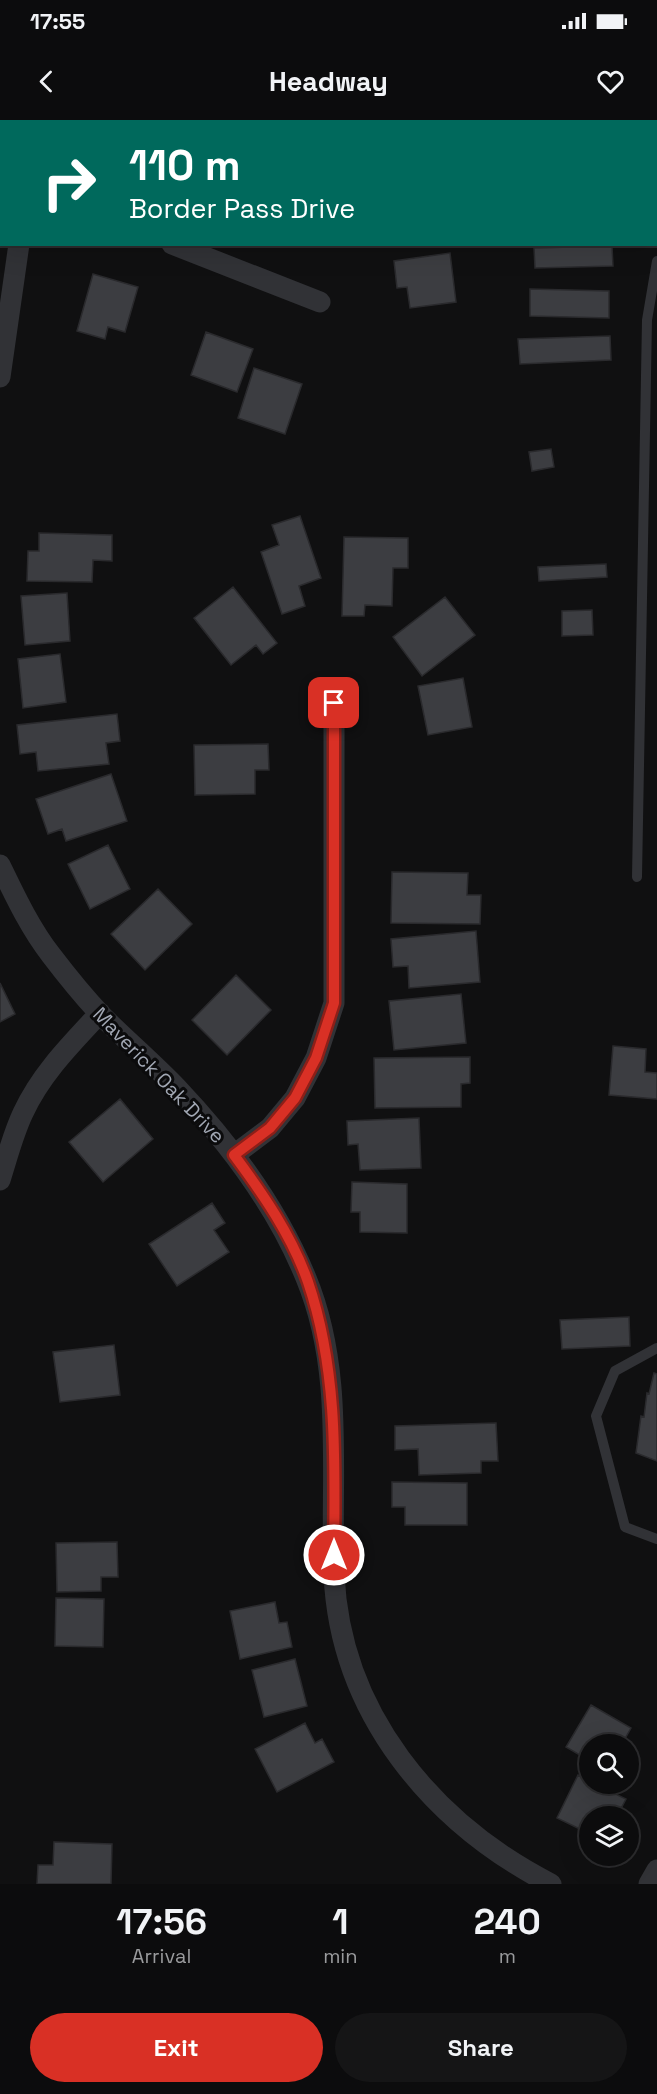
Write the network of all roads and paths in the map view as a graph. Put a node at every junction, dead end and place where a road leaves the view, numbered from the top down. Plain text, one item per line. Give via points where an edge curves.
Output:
1 (19, 246) edge
2 (177, 246) edge
3 (657, 261) edge
4 (320, 302) dead end
5 (0, 378) edge
6 (334, 703) dead end
7 (0, 865) edge
8 (637, 877) dead end
9 (100, 1013) junction
10 (234, 1155) junction
11 (0, 1180) edge
12 (657, 1348) edge
13 (657, 1539) edge
14 (657, 1870) edge
15 (551, 1884) edge
16 (650, 1884) edge

1 - 5 street
2 - 4 street
3 - 8 lane via 647,320
6 - 10 street via 334,1003 316,1058 295,1098 270,1128
7 - 9 street, Maverick Oak Drive via 49,953
9 - 10 street, Maverick Oak Drive via 176,1087
9 - 11 street via 60,1055 33,1095
10 - 15 street, Maverick Oak Drive via 284,1230 308,1281 325,1343 332,1399 334,1577 344,1640 374,1719 406,1770 444,1810 483,1843
12 - 13 lane via 615,1371 596,1416 625,1527
14 - 16 street

